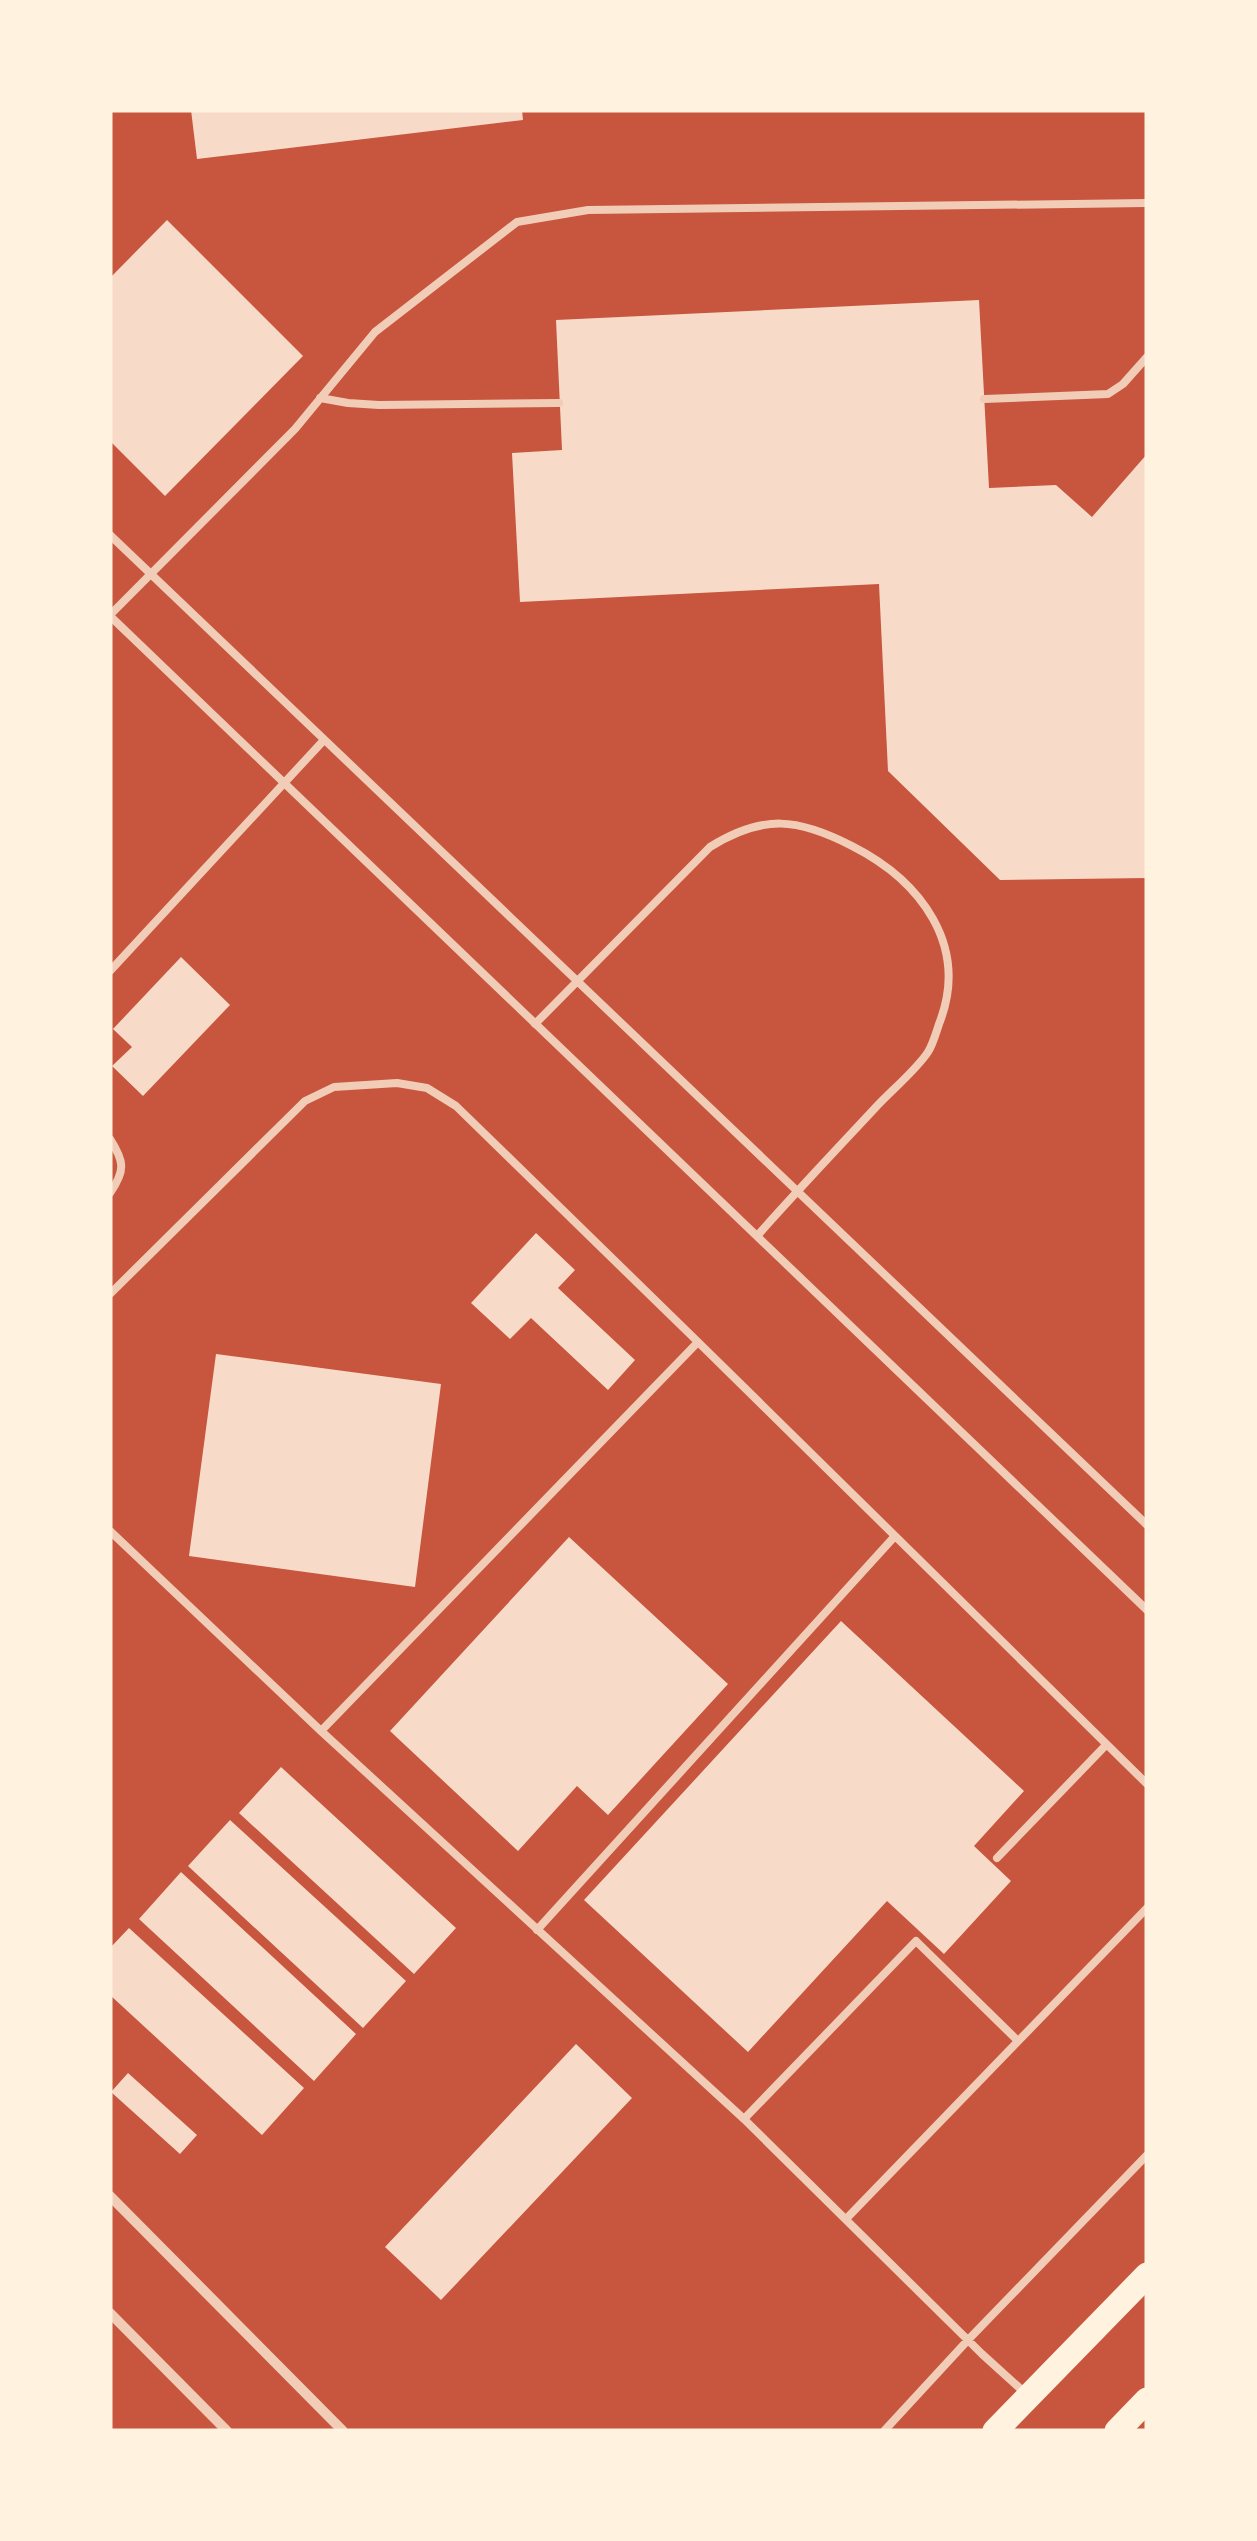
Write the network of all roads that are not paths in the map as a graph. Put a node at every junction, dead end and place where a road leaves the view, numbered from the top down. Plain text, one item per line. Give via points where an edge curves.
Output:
1 (1147, 203) edge
2 (1147, 357) edge
3 (320, 398) junction
4 (984, 399) dead end
5 (560, 403) dead end
6 (110, 534) edge
7 (152, 575) junction
8 (110, 616) edge
9 (324, 740) junction
10 (286, 784) junction
11 (110, 972) edge
12 (577, 981) junction
13 (535, 1024) junction
14 (110, 1139) edge
15 (797, 1191) junction
16 (110, 1193) edge
17 (758, 1236) junction
18 (110, 1294) edge
19 (698, 1342) junction
20 (1147, 1525) edge
21 (110, 1532) edge
22 (895, 1536) junction
23 (1147, 1610) edge
24 (321, 1732) junction
25 (1106, 1745) junction
26 (1147, 1784) edge
27 (997, 1858) dead end
28 (1147, 1908) edge
29 (537, 1930) junction
30 (1018, 2041) junction
31 (744, 2119) junction
32 (1147, 2155) edge
33 (110, 2196) edge
34 (847, 2218) junction
35 (1147, 2275) edge
36 (110, 2313) edge
37 (968, 2340) junction
38 (1028, 2397) junction
39 (1147, 2400) edge
40 (227, 2431) edge
41 (343, 2431) edge
42 (884, 2431) edge
43 (994, 2431) edge
44 (1117, 2431) edge

1 - 3 lane via 588,210 517,222 374,332
2 - 4 lane via 1108,394
3 - 5 lane via 379,405
3 - 7 lane
6 - 7 lane
7 - 8 lane
7 - 9 lane
8 - 10 lane
9 - 10 lane
9 - 12 lane
10 - 11 lane
10 - 13 lane
12 - 13 lane
12 - 15 lane
12 - 15 lane via 710,847 734,832 770,823 810,828 874,857 900,878 924,902 943,938 950,968 947,1004 928,1052
13 - 17 lane
14 - 16 lane via 121,1156 122,1176
15 - 17 lane
15 - 20 lane
17 - 23 lane
18 - 19 lane via 306,1101 334,1086 397,1083 427,1088 456,1106
19 - 22 lane
19 - 24 lane
21 - 24 lane
22 - 25 lane
22 - 29 lane
24 - 29 lane
25 - 26 lane
25 - 27 lane
28 - 30 lane
29 - 31 lane
30 - 31 lane via 916,1941
30 - 34 lane
31 - 34 lane
32 - 37 lane
33 - 41 street
34 - 37 lane
35 - 38 main road
36 - 40 street
37 - 38 lane
37 - 42 lane
38 - 43 main road
39 - 44 main road

